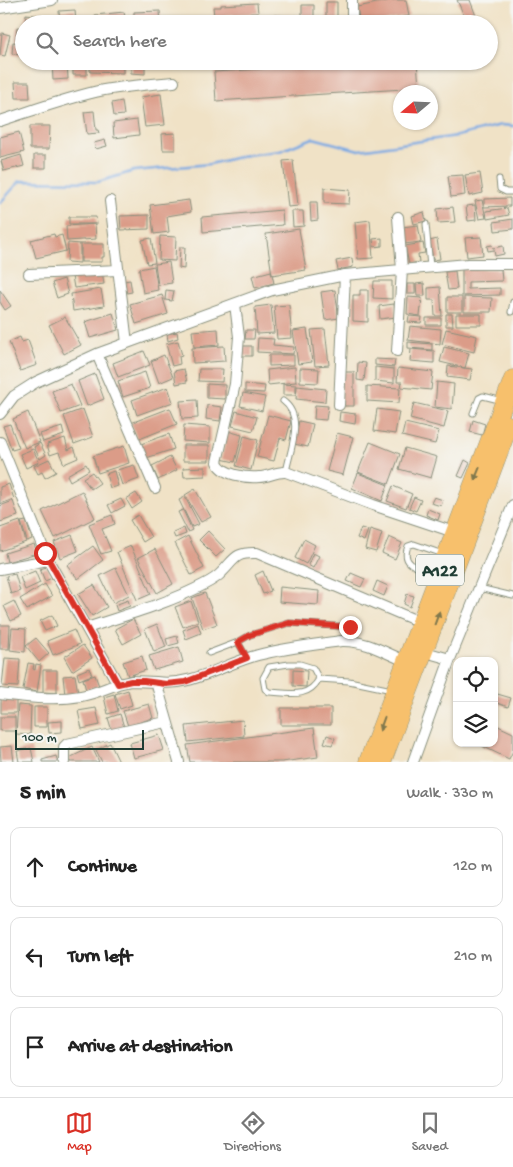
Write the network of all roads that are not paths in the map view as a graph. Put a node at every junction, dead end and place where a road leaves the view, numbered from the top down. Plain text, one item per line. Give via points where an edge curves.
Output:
1 (52, 0) edge
2 (352, 0) edge
3 (0, 8) edge
4 (352, 15) edge
5 (174, 82) dead end
6 (0, 122) edge
7 (499, 179) dead end
8 (513, 192) edge
9 (110, 201) dead end
10 (398, 217) dead end
11 (426, 224) dead end
12 (513, 264) edge
13 (430, 267) junction
14 (118, 270) junction
15 (402, 270) junction
16 (29, 274) dead end
17 (345, 275) junction
18 (513, 302) edge
19 (235, 304) junction
20 (511, 312) dead end
21 (127, 343) junction
22 (397, 351) dead end
23 (97, 354) junction
24 (513, 379) edge
25 (283, 402) dead end
26 (339, 405) dead end
27 (509, 407) edge
28 (473, 412) dead end
29 (0, 414) edge
30 (0, 442) edge
31 (286, 472) junction
32 (155, 488) dead end
33 (513, 505) edge
34 (454, 532) junction
35 (446, 555) junction
36 (48, 560) junction
37 (0, 569) edge
38 (438, 576) junction
39 (478, 588) junction
40 (513, 596) edge
41 (422, 622) junction
42 (350, 627) dead end
43 (87, 628) junction
44 (238, 642) junction
45 (209, 652) dead end
46 (425, 652) junction
47 (247, 658) junction
48 (450, 659) junction
49 (406, 661) junction
50 (319, 679) junction
51 (156, 682) junction
52 (118, 684) junction
53 (394, 691) junction
54 (0, 694) edge
55 (166, 722) junction
56 (64, 762) edge
57 (179, 762) edge
58 (368, 762) edge
59 (382, 762) edge
60 (413, 762) edge

1 - 3 street
2 - 4 street
5 - 6 street via 102,91
7 - 8 lane via 500,189
9 - 14 street
10 - 15 street
11 - 13 lane
12 - 13 street
13 - 15 street
14 - 16 street
14 - 21 street
15 - 17 street
15 - 22 street
17 - 19 street via 272,290
17 - 26 street
18 - 20 lane
19 - 21 street
19 - 31 street via 238,336 234,384 217,462 224,471 247,478
21 - 23 street
23 - 29 street via 25,388
23 - 32 street
24 - 27 highway, A122
25 - 31 lane via 290,406 295,428
27 - 28 lane via 483,396
27 -> 34 highway, A122
46 -> 27 highway, A122
30 - 36 street
31 - 34 street
33 - 39 street
34 - 35 highway, A122
35 - 38 highway, A122
35 - 38 lane via 414,544 408,546 407,559 411,564
36 - 37 street
36 - 43 street
38 - 41 highway, A122
39 - 40 lane
39 - 48 street
41 - 43 street via 251,553 232,559 222,572 202,586
41 - 49 highway, A122
42 - 44 lane via 289,623
43 - 52 street
44 - 45 lane
44 - 47 lane
46 - 48 street
46 - 59 highway, A122
47 - 49 street via 350,641 366,643
47 - 51 street via 185,682
48 - 60 street
49 - 53 highway, A122
50 - 50 lane via 313,668 300,664 269,667 263,678 269,692 304,693 314,688
50 - 53 lane via 349,681
51 - 52 street
51 - 55 street
52 - 54 street via 67,698
53 -> 58 highway, A122
55 - 56 street via 67,744
55 - 57 street

